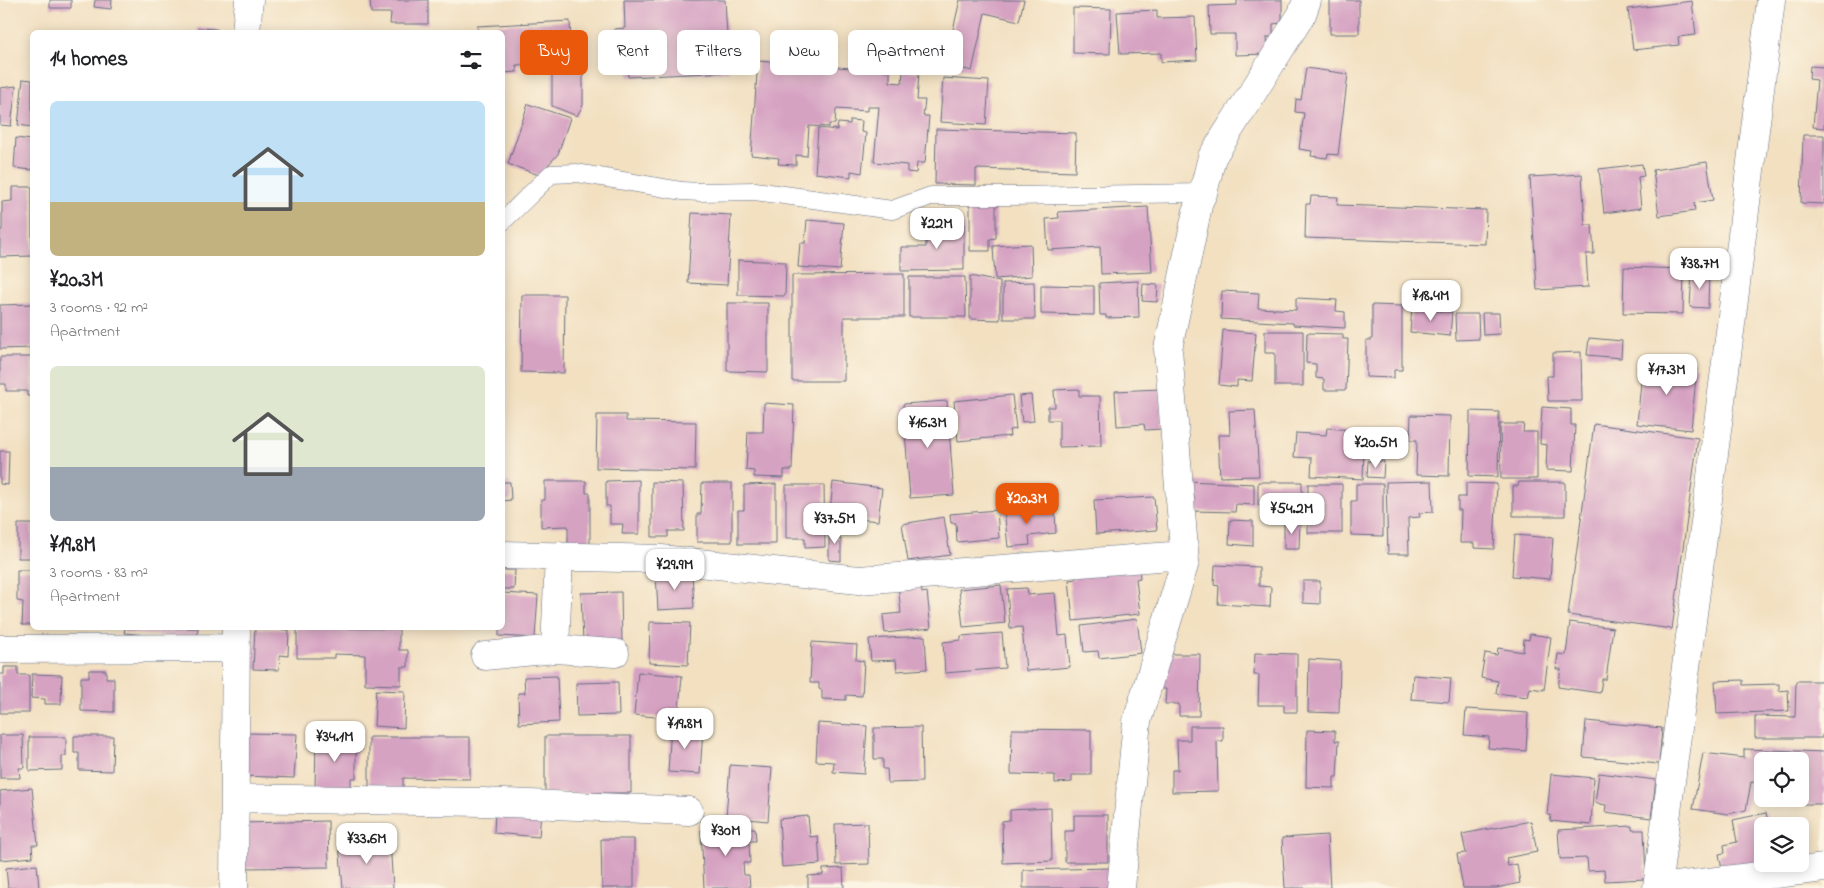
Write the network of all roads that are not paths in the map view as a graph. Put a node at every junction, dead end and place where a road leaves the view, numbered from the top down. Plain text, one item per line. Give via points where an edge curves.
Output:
1 (249, 0) edge
2 (1307, 0) edge
3 (1770, 0) edge
4 (246, 30) edge
5 (1203, 193) junction
6 (505, 219) edge
7 (505, 555) edge
8 (1184, 555) junction
9 (558, 556) junction
10 (236, 638) edge
11 (0, 649) edge
12 (555, 649) junction
13 (615, 653) dead end
14 (485, 656) dead end
15 (235, 798) junction
16 (689, 811) dead end
17 (1824, 868) edge
18 (234, 888) edge
19 (1121, 888) edge
20 (1658, 888) edge

1 - 4 street
2 - 5 street via 1302,14 1212,158
3 - 20 street
5 - 6 lane via 931,196 892,210 755,191 682,191 578,173 551,174
5 - 8 street via 1198,201 1168,349
7 - 9 street
8 - 9 street via 859,580 661,559
8 - 19 street via 1137,721
9 - 12 street
10 - 11 street
10 - 15 street
12 - 13 street
12 - 14 street
15 - 16 street via 483,802
15 - 18 street
17 - 20 street

